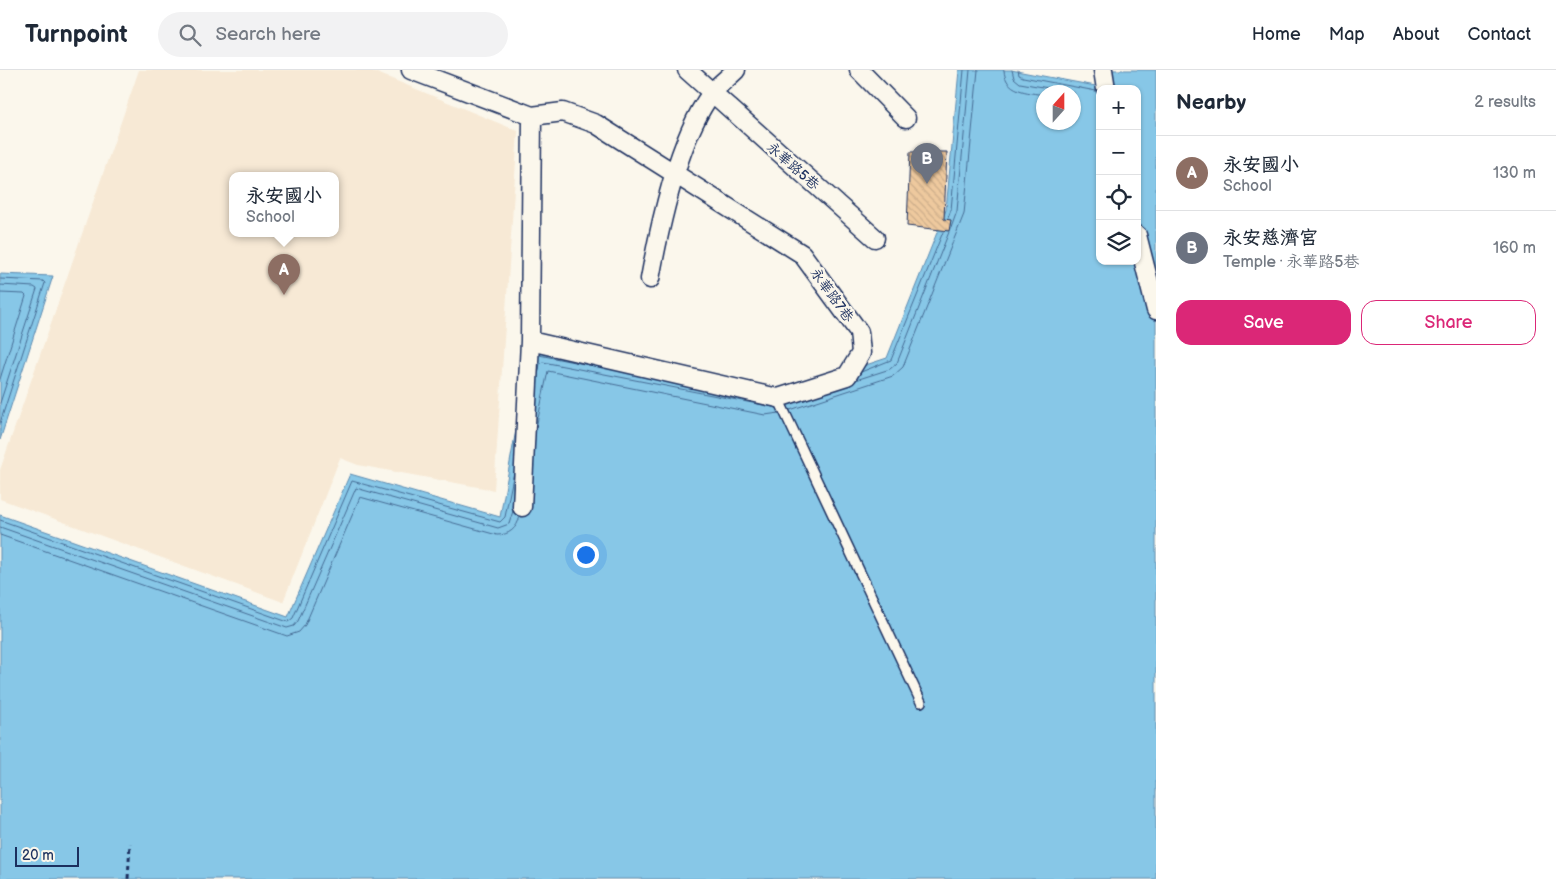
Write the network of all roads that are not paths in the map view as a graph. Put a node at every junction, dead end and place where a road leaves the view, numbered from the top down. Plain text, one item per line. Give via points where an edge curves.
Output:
1 (411, 70) edge
2 (687, 70) edge
3 (736, 70) edge
4 (859, 70) edge
5 (1103, 70) edge
6 (1105, 85) edge
7 (712, 94) junction
8 (532, 116) junction
9 (906, 118) dead end
10 (676, 174) junction
11 (875, 238) dead end
12 (1141, 251) edge
13 (650, 279) dead end
14 (1156, 310) edge
15 (530, 342) junction
16 (778, 398) junction
17 (522, 507) dead end
18 (921, 702) dead end

1 - 8 street, 永華路7巷
2 - 7 street, 永華路5巷
3 - 7 street
4 - 9 street
5 - 6 street
7 - 10 street via 690,134
7 - 11 street, 永華路5巷
8 - 10 street, 永華路7巷 via 563,112 596,124
8 - 15 street
10 - 13 street via 662,218
10 - 16 street, 永華路7巷 via 802,254 859,332 861,353 847,376
12 - 14 street
15 - 16 street
15 - 17 street
16 - 18 lane

